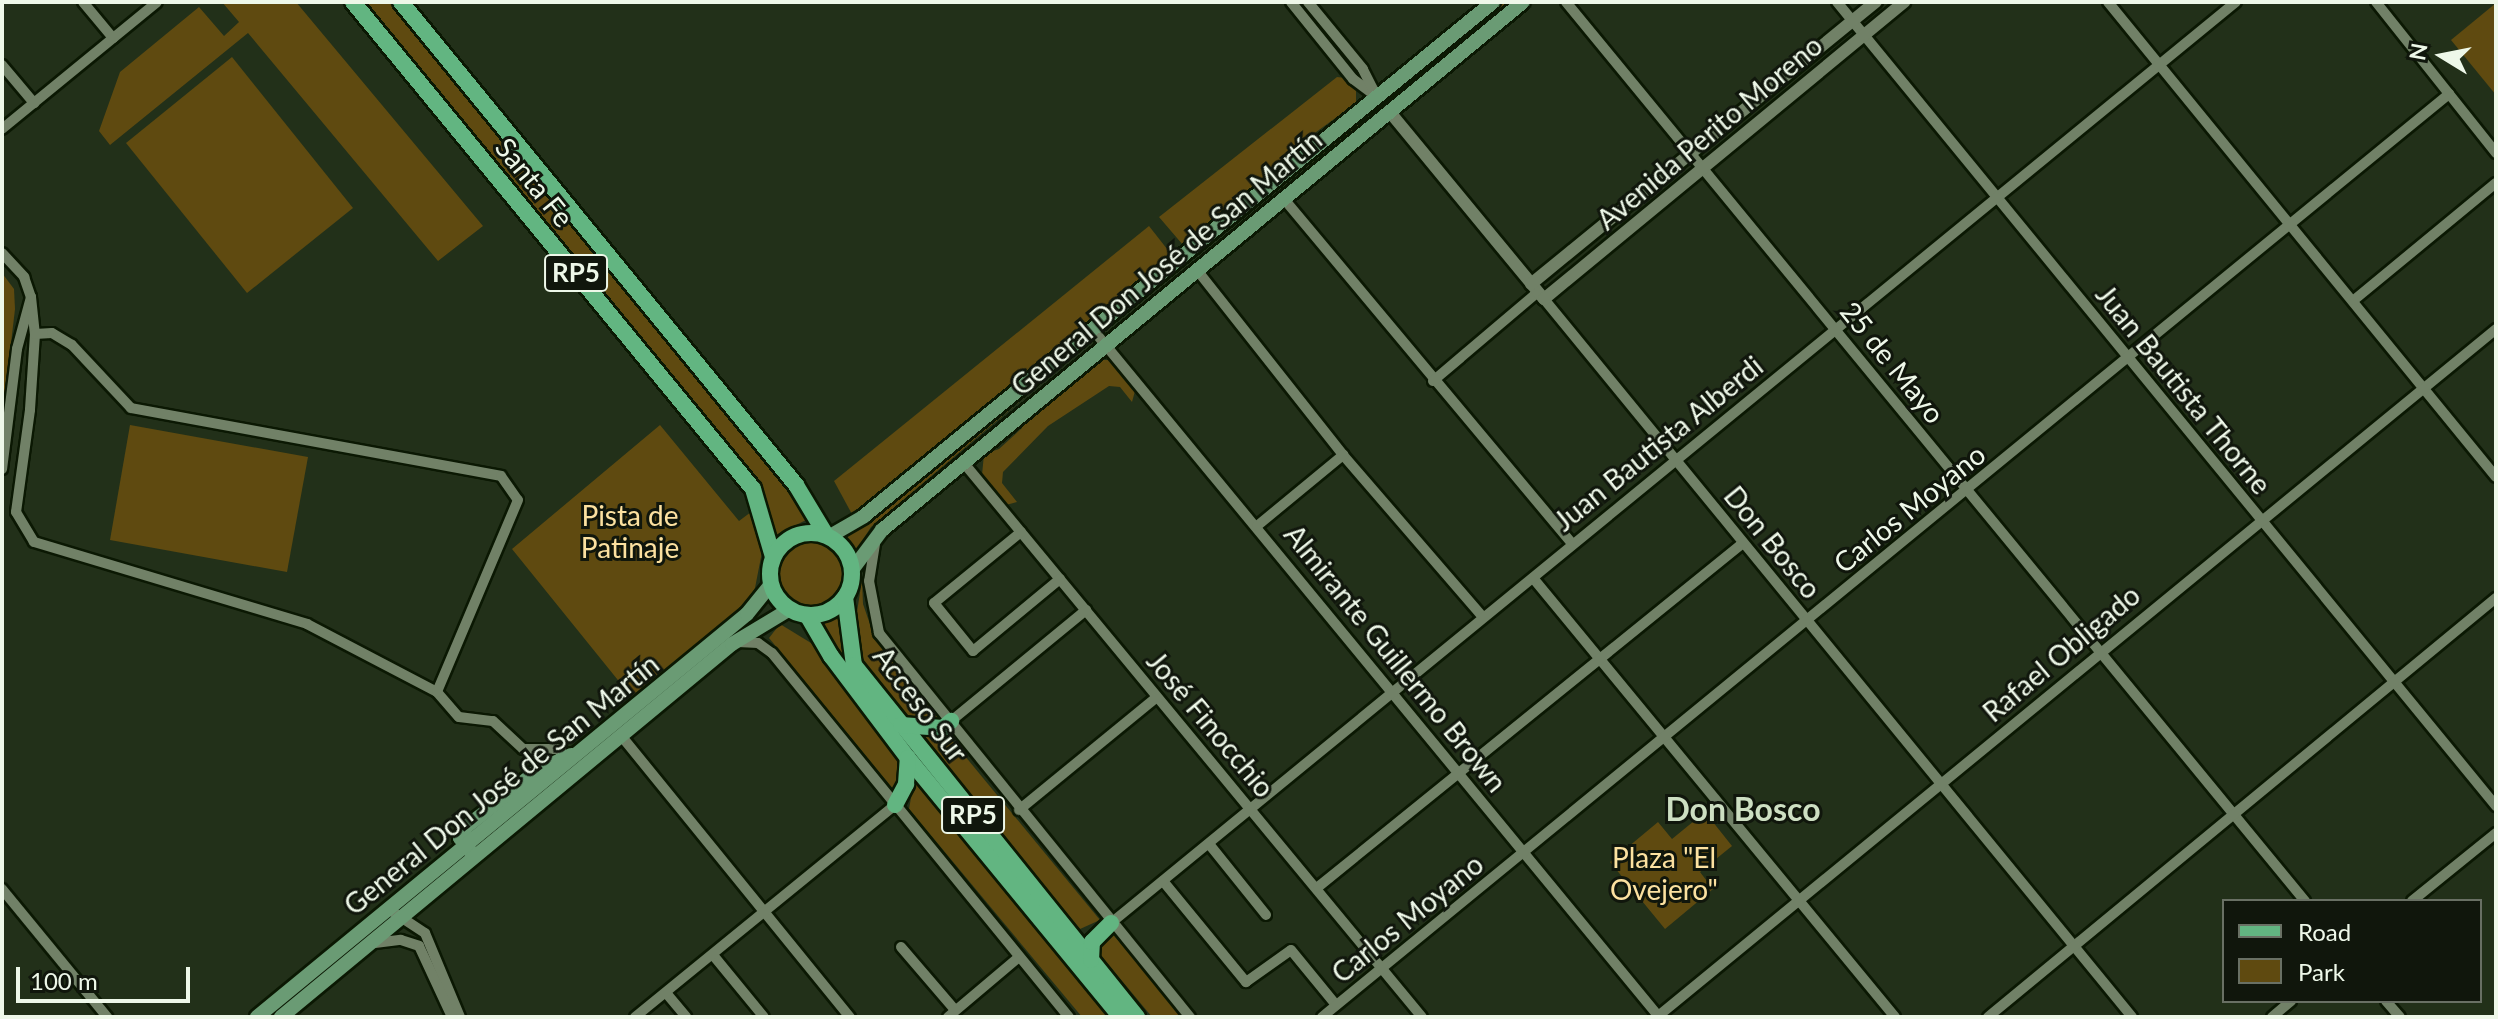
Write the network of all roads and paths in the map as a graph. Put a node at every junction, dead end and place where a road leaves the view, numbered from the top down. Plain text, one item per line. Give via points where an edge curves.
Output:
1 (83, 2) edge
2 (157, 2) edge
3 (353, 2) edge
4 (401, 2) edge
5 (1291, 2) edge
6 (1308, 2) edge
7 (1493, 2) edge
8 (1523, 2) edge
9 (1566, 2) edge
10 (1837, 2) edge
11 (1876, 2) edge
12 (1904, 2) edge
13 (2108, 2) edge
14 (2236, 2) edge
15 (2376, 2) edge
16 (1853, 21) junction
17 (1864, 35) junction
18 (113, 38) junction
19 (2, 65) edge
20 (2157, 65) junction
21 (2449, 94) junction
22 (1377, 97) junction
23 (34, 103) junction
24 (1389, 111) junction
25 (2, 129) edge
26 (2496, 153) edge
27 (1691, 154) junction
28 (1702, 169) junction
29 (2496, 183) edge
30 (1998, 198) junction
31 (1284, 199) junction
32 (2289, 226) junction
33 (2, 253) edge
34 (1197, 270) junction
35 (1538, 292) junction
36 (31, 297) junction
37 (2354, 300) junction
38 (1835, 329) junction
39 (2496, 329) edge
40 (1094, 331) junction
41 (35, 334) junction
42 (1106, 346) junction
43 (2128, 360) junction
44 (1433, 381) junction
45 (2423, 386) junction
46 (1343, 455) junction
47 (1675, 460) junction
48 (963, 462) junction
49 (2, 469) edge
50 (2496, 477) edge
51 (1968, 491) junction
52 (2261, 520) junction
53 (1257, 526) junction
54 (882, 530) junction
55 (1021, 532) junction
56 (828, 535) junction
57 (1743, 543) junction
58 (1572, 544) junction
59 (773, 557) junction
60 (852, 570) junction
61 (1533, 578) junction
62 (1060, 579) junction
63 (771, 584) junction
64 (845, 597) junction
65 (2496, 598) edge
66 (790, 609) junction
67 (1086, 610) junction
68 (807, 615) junction
69 (1483, 617) junction
70 (1808, 622) junction
71 (732, 644) junction
72 (2100, 651) junction
73 (1601, 659) junction
74 (2395, 682) junction
75 (437, 692) junction
76 (1394, 692) junction
77 (1156, 698) junction
78 (951, 721) junction
79 (901, 725) junction
80 (623, 738) junction
81 (1666, 739) junction
82 (590, 746) junction
83 (908, 758) junction
84 (561, 759) junction
85 (1461, 775) junction
86 (1940, 785) junction
87 (895, 805) junction
88 (2496, 806) edge
89 (1252, 809) junction
90 (1019, 810) junction
91 (2234, 815) junction
92 (2496, 833) edge
93 (1209, 844) junction
94 (471, 853) junction
95 (1524, 854) junction
96 (1163, 881) junction
97 (1318, 887) junction
98 (2, 889) edge
99 (1799, 897) junction
100 (2303, 899) edge
101 (2414, 899) edge
102 (390, 910) junction
103 (766, 912) junction
104 (1266, 915) dead end
105 (408, 918) junction
106 (1111, 923) junction
107 (375, 943) junction
108 (901, 947) dead end
109 (2074, 947) junction
110 (713, 955) junction
111 (1019, 957) junction
112 (1091, 960) junction
113 (1382, 968) junction
114 (667, 994) junction
115 (2289, 1003) edge
116 (1336, 1005) junction
117 (951, 1014) edge
118 (106, 1017) edge
119 (257, 1017) edge
120 (281, 1017) edge
121 (452, 1017) edge
122 (460, 1017) edge
123 (635, 1017) edge
124 (686, 1017) edge
125 (764, 1017) edge
126 (850, 1017) edge
127 (1069, 1017) edge
128 (1121, 1017) edge
129 (1137, 1017) edge
130 (1190, 1017) edge
131 (1322, 1017) edge
132 (1422, 1017) edge
133 (1658, 1017) edge
134 (1895, 1017) edge
135 (1988, 1017) edge
136 (2132, 1017) edge
137 (2272, 1017) edge

1 - 18 street
2 - 18 street
3 - 59 main road, Santa Fe / RP5 via 753,489
4 - 56 main road, Santa Fe / RP5 via 796,485
5 - 22 street, Don Bosco via 1353,79
6 - 22 street, Don Bosco via 1363,69
7 - 22 main road, General Don José de San Martín
8 - 24 main road, General Don José de San Martín
9 - 27 street, 25 de Mayo
10 - 16 street, Juan Bautista Thorne
11 - 16 street, Avenida Perito Moreno
12 - 17 street, Avenida Perito Moreno
13 - 20 street
14 - 20 street, Juan Bautista Alberdi
15 - 21 street
16 - 17 street, Juan Bautista Thorne
16 - 27 street, Avenida Perito Moreno
17 - 28 street, Avenida Perito Moreno
17 - 30 street, Juan Bautista Thorne
18 - 23 street
19 - 23 street
20 - 30 street, Juan Bautista Alberdi
20 - 32 street
21 - 26 street
21 - 32 street, Carlos Moyano
22 - 24 street, Don Bosco
22 - 40 main road, General Don José de San Martín
23 - 25 street
24 - 31 main road, General Don José de San Martín
24 - 35 street, Don Bosco
27 - 28 street, 25 de Mayo
27 - 35 street, Avenida Perito Moreno
28 - 35 street, Avenida Perito Moreno
28 - 38 street, 25 de Mayo
29 - 37 street
30 - 38 street, Juan Bautista Alberdi
30 - 43 street, Juan Bautista Thorne
31 - 34 main road, General Don José de San Martín
31 - 44 street
32 - 37 street
32 - 43 street, Carlos Moyano
33 - 36 street via 24,277
34 - 42 main road, General Don José de San Martín
34 - 46 street
35 - 44 street, Avenida Perito Moreno
35 - 47 street, Don Bosco
36 - 41 street
36 - 49 street via 17,349
37 - 45 street
38 - 47 street, Juan Bautista Alberdi
38 - 51 street, 25 de Mayo
39 - 45 street, Rafael Obligado
40 - 42 street, Almirante Guillermo Brown
40 - 56 main road, General Don José de San Martín via 864,516
41 - 75 street via 16,512 34,542 307,624
41 - 75 street via 52,333 72,345 131,408 501,476 518,500
42 - 48 main road, General Don José de San Martín
42 - 53 street, Almirante Guillermo Brown
43 - 51 street, Carlos Moyano
43 - 52 street, Juan Bautista Thorne
44 - 58 street
45 - 50 street
45 - 52 street, Rafael Obligado
46 - 53 street
46 - 69 street
47 - 57 street, Don Bosco
47 - 58 street, Juan Bautista Alberdi
48 - 54 main road, General Don José de San Martín
48 - 55 street, José Finocchio
51 - 70 street, Carlos Moyano
51 - 72 street, 25 de Mayo
52 - 72 street, Rafael Obligado
52 - 74 street, Juan Bautista Thorne
53 - 76 street, Almirante Guillermo Brown
54 - 60 main road, General Don José de San Martín
54 - 78 street via 869,581 879,633
55 - 62 street, José Finocchio
55 - 62 street via 934,603 973,651
56 - 59 main road via 801,533
56 - 60 main road, RP5 via 845,549
57 - 70 street, Don Bosco
57 - 73 street
58 - 61 street, Juan Bautista Alberdi
59 - 63 main road, RP5
60 - 64 main road, RP5
61 - 69 street, Juan Bautista Alberdi
61 - 73 street
62 - 67 street, José Finocchio
63 - 66 main road
63 - 82 main road, General Don José de San Martín via 747,614
64 - 68 main road via 828,611
64 - 79 main road, Acceso Sur / RP5 via 854,665
65 - 74 street
66 - 68 main road
66 - 71 main road, General Don José de San Martín
67 - 77 street, José Finocchio
67 - 78 street
68 - 83 main road, Acceso Sur / RP5 via 831,656
69 - 76 street, Juan Bautista Alberdi
70 - 81 street, Carlos Moyano
70 - 86 street, Don Bosco
71 - 80 main road, General Don José de San Martín
71 - 87 street via 749,641 772,653
72 - 86 street, Rafael Obligado
72 - 91 street, 25 de Mayo
73 - 81 street
73 - 85 street
74 - 88 street, Juan Bautista Thorne
74 - 91 street
75 - 84 street via 459,717 493,721 523,749 561,749
76 - 85 street, Almirante Guillermo Brown
76 - 89 street, Juan Bautista Alberdi
77 - 89 street, José Finocchio
77 - 90 street
78 - 79 main road via 943,728
78 - 90 street
79 - 112 main road, Acceso Sur / RP5
80 - 94 main road, General Don José de San Martín
80 - 103 street
81 - 95 street, Carlos Moyano
81 - 99 street
82 - 84 main road
82 - 94 main road, General Don José de San Martín
83 - 87 main road via 906,784
83 - 128 main road, Acceso Sur / RP5
84 - 94 main road via 537,771 466,827 460,838
85 - 95 street, Almirante Guillermo Brown
85 - 97 street
86 - 99 street, Rafael Obligado
86 - 109 street, Don Bosco
87 - 103 street
87 - 111 street
89 - 93 street, Juan Bautista Alberdi
89 - 97 street, José Finocchio
90 - 106 street
91 - 100 street, 25 de Mayo
91 - 109 street
92 - 101 street
93 - 96 street, Juan Bautista Alberdi
93 - 104 street
94 - 102 main road, General Don José de San Martín
94 - 105 main road, General Don José de San Martín
95 - 113 street, Carlos Moyano
95 - 133 street, Almirante Guillermo Brown
96 - 106 street, Juan Bautista Alberdi
96 - 116 street via 1246,982 1291,950
97 - 113 street, José Finocchio
98 - 118 street
99 - 133 street, Rafael Obligado
99 - 134 street
102 - 105 street
102 - 119 main road, General Don José de San Martín
103 - 110 street
103 - 126 street
105 - 107 main road, General Don José de San Martín
105 - 122 street via 429,940
106 - 112 main road via 1092,942
106 - 130 street
107 - 120 main road, General Don José de San Martín
107 - 121 street via 401,940 419,946
108 - 117 street
109 - 135 street
109 - 136 street, Don Bosco
110 - 114 street
110 - 125 street
111 - 117 street
111 - 127 street
112 - 129 main road, Acceso Sur / RP5
113 - 116 street, Carlos Moyano
113 - 132 street, José Finocchio
114 - 123 street
114 - 124 street
115 - 137 street
116 - 131 street, Carlos Moyano

